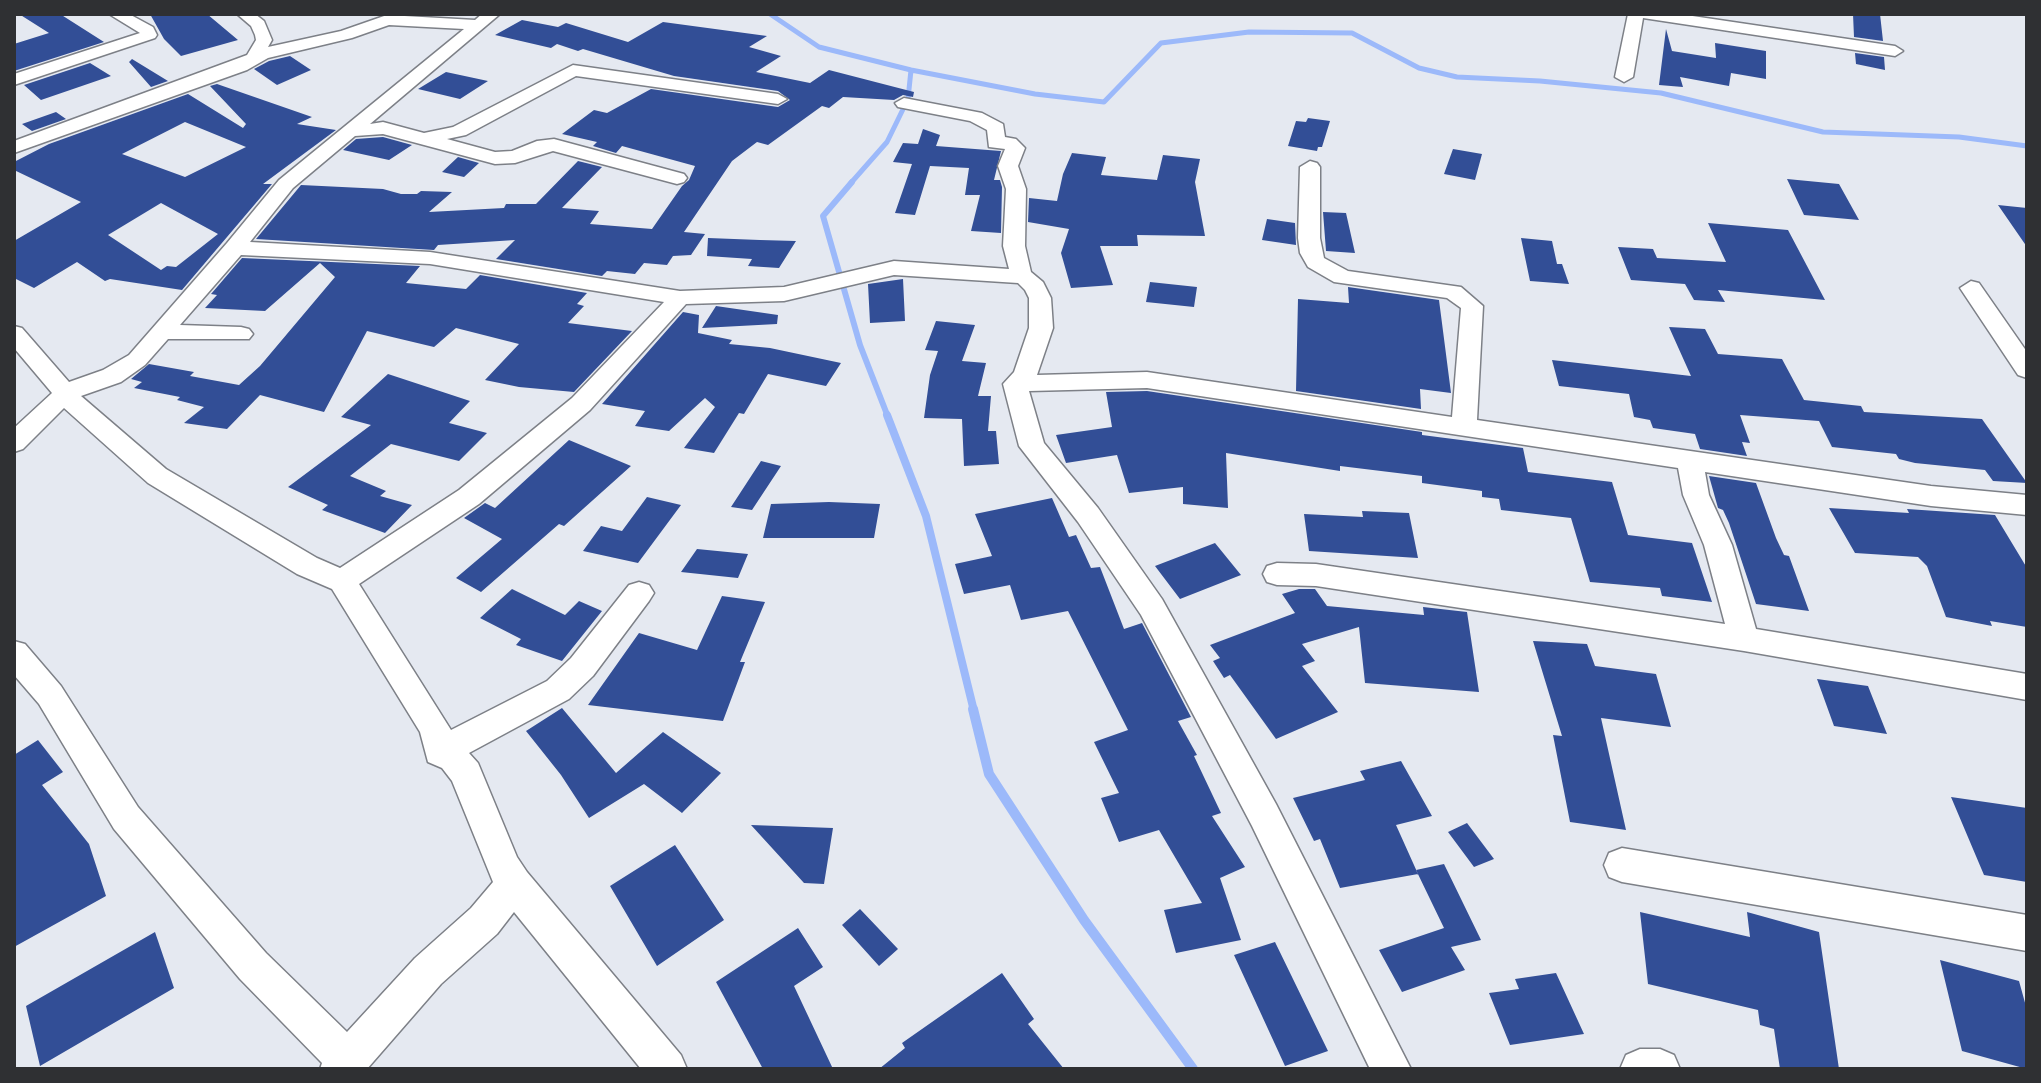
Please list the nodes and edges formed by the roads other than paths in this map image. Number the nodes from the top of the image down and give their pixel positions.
1 (117, 14) edge
2 (245, 14) edge
3 (1636, 14) edge
4 (1647, 14) edge
5 (485, 20) edge
6 (1895, 51) dead end
7 (255, 57) junction
8 (1624, 77) dead end
9 (14, 80) edge
10 (778, 99) dead end
11 (904, 103) dead end
12 (350, 131) junction
13 (424, 139) junction
14 (18, 140) edge
15 (1310, 167) dead end
16 (677, 178) dead end
17 (235, 248) junction
18 (1026, 277) junction
19 (1971, 288) dead end
20 (680, 298) junction
21 (162, 332) junction
22 (241, 334) dead end
23 (16, 337) edge
24 (2027, 370) edge
25 (1015, 384) junction
26 (65, 395) junction
27 (1464, 426) junction
28 (14, 443) edge
29 (1690, 459) junction
30 (2027, 505) edge
31 (1277, 574) dead end
32 (342, 581) junction
33 (639, 593) dead end
34 (1744, 639) junction
35 (14, 653) edge
36 (2027, 687) edge
37 (440, 752) junction
38 (1622, 865) dead end
39 (514, 884) junction
40 (2027, 933) edge
41 (344, 1064) edge
42 (667, 1069) edge
43 (1391, 1069) edge
44 (1640, 1069) edge
45 (1660, 1069) edge

1 - 9 street
2 - 7 street
3 - 8 street
4 - 6 street
5 - 7 street
5 - 12 street
7 - 14 street
10 - 13 street
11 - 18 street
12 - 13 street
12 - 17 street
13 - 16 street
15 - 27 street
17 - 20 street
17 - 21 street
18 - 20 street
18 - 25 street
19 - 24 street
20 - 32 street
21 - 22 street
21 - 26 street
23 - 26 street
25 - 27 street
25 - 43 street
26 - 28 street
26 - 32 street
27 - 29 street
29 - 30 street
29 - 34 street
31 - 34 street
32 - 37 street
33 - 37 street
34 - 36 street
35 - 41 street
37 - 39 street
38 - 40 street
39 - 41 street
39 - 42 street
44 - 45 street

